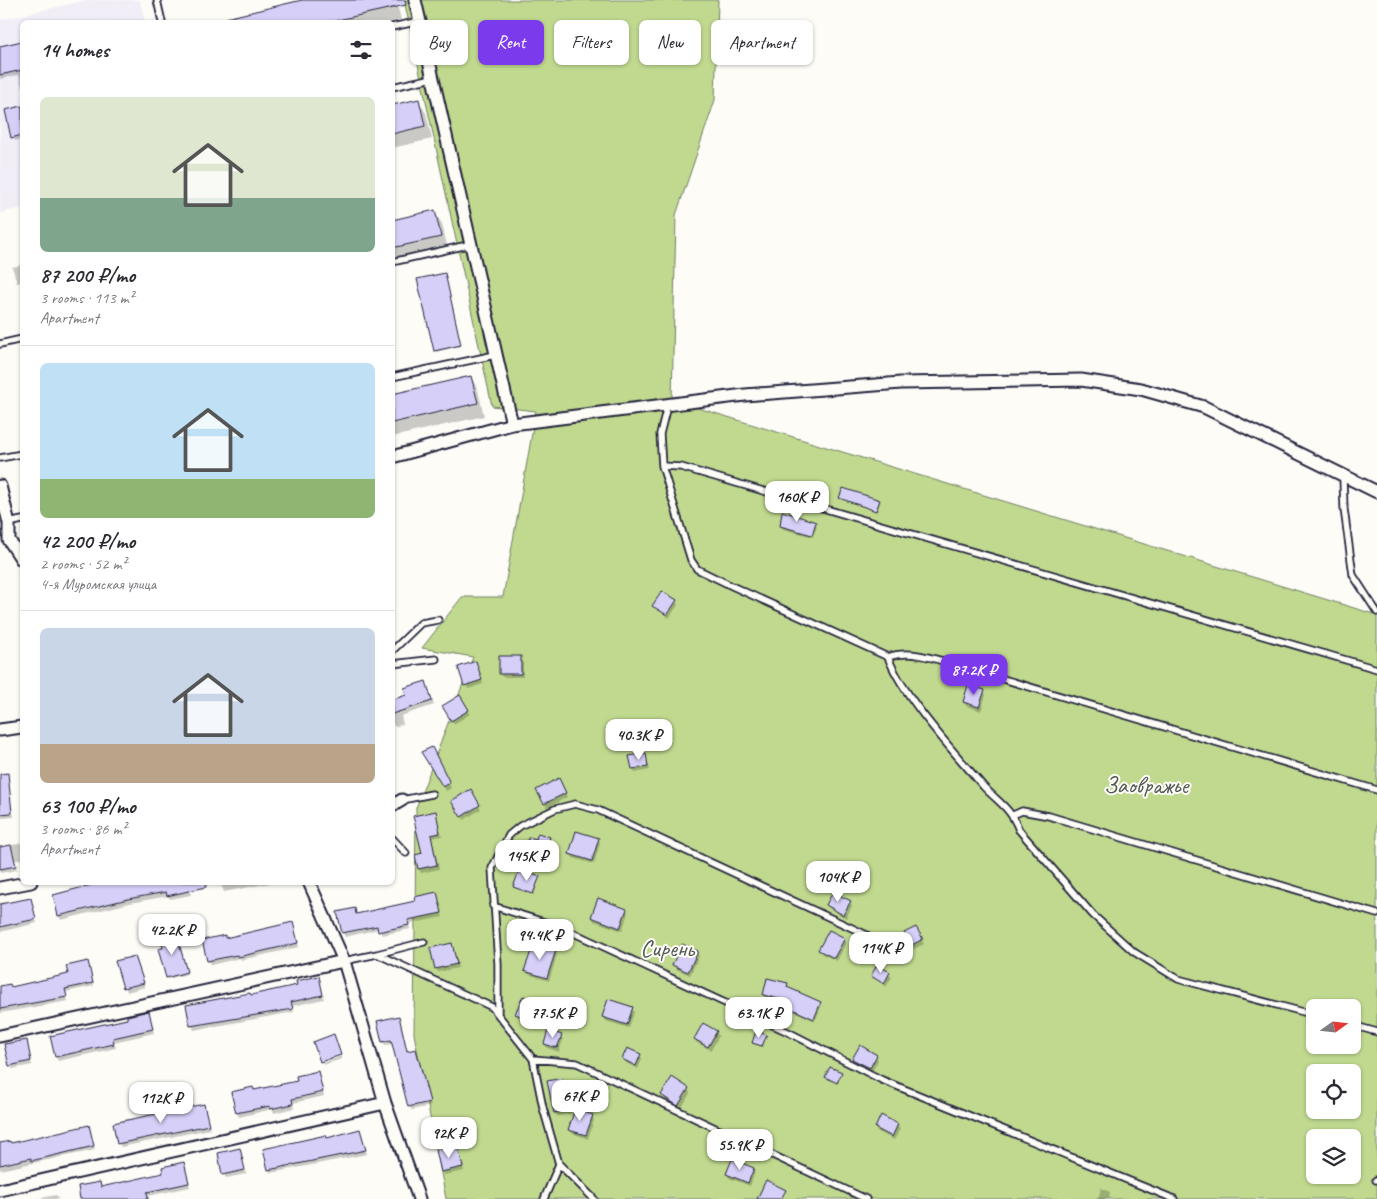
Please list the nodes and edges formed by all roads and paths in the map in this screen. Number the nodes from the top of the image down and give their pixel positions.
1 (157, 0) edge
2 (415, 0) edge
3 (162, 20) edge
4 (420, 20) edge
5 (410, 23) edge
6 (395, 26) edge
7 (430, 65) edge
8 (433, 78) junction
9 (395, 86) edge
10 (472, 244) junction
11 (395, 261) edge
12 (20, 339) edge
13 (0, 344) edge
14 (495, 355) junction
15 (395, 376) edge
16 (667, 406) junction
17 (512, 424) junction
18 (20, 454) edge
19 (395, 456) edge
20 (0, 458) edge
21 (662, 466) junction
22 (1343, 478) junction
23 (0, 486) edge
24 (1377, 492) edge
25 (20, 520) edge
26 (9, 523) junction
27 (5, 539) edge
28 (20, 545) edge
29 (20, 558) edge
30 (1377, 612) edge
31 (438, 620) dead end
32 (395, 648) edge
33 (888, 657) junction
34 (436, 659) dead end
35 (395, 664) edge
36 (1377, 668) edge
37 (20, 727) edge
38 (0, 730) edge
39 (1377, 790) edge
40 (432, 794) dead end
41 (397, 803) edge
42 (1013, 815) junction
43 (395, 841) edge
44 (406, 854) dead end
45 (20, 884) edge
46 (310, 885) edge
47 (0, 888) edge
48 (493, 906) junction
49 (1377, 914) edge
50 (867, 935) dead end
51 (424, 942) dead end
52 (377, 954) junction
53 (344, 961) junction
54 (498, 1013) junction
55 (1306, 1013) edge
56 (1361, 1028) edge
57 (1377, 1032) edge
58 (0, 1036) edge
59 (533, 1059) junction
60 (385, 1103) junction
61 (559, 1164) junction
62 (0, 1190) edge
63 (419, 1199) edge
64 (544, 1199) edge
65 (594, 1199) edge
66 (866, 1199) edge
67 (1174, 1199) edge

1 - 3 lane
2 - 4 street
5 - 6 lane
7 - 8 street
8 - 9 lane
8 - 10 street
10 - 11 lane
10 - 14 street
12 - 13 lane
14 - 15 lane
14 - 17 street
16 - 17 street
16 - 21 lane
16 - 22 street
17 - 19 street
18 - 20 lane
21 - 33 lane
21 - 36 lane
22 - 24 street
22 - 30 lane
23 - 26 street
25 - 26 lane
26 - 27 street
27 - 28 street
27 - 29 street
31 - 32 lane
33 - 39 lane
33 - 42 lane
34 - 35 lane
37 - 38 street
40 - 41 lane
42 - 49 lane
42 - 55 lane
43 - 44 lane
45 - 47 street
46 - 53 street
48 - 50 lane
48 - 54 lane
48 - 67 lane
51 - 52 lane
52 - 53 lane
52 - 54 lane
53 - 58 street
53 - 60 street
54 - 59 lane
56 - 57 lane
59 - 61 lane
59 - 66 lane
60 - 62 street
60 - 63 street
61 - 64 lane
61 - 65 lane

